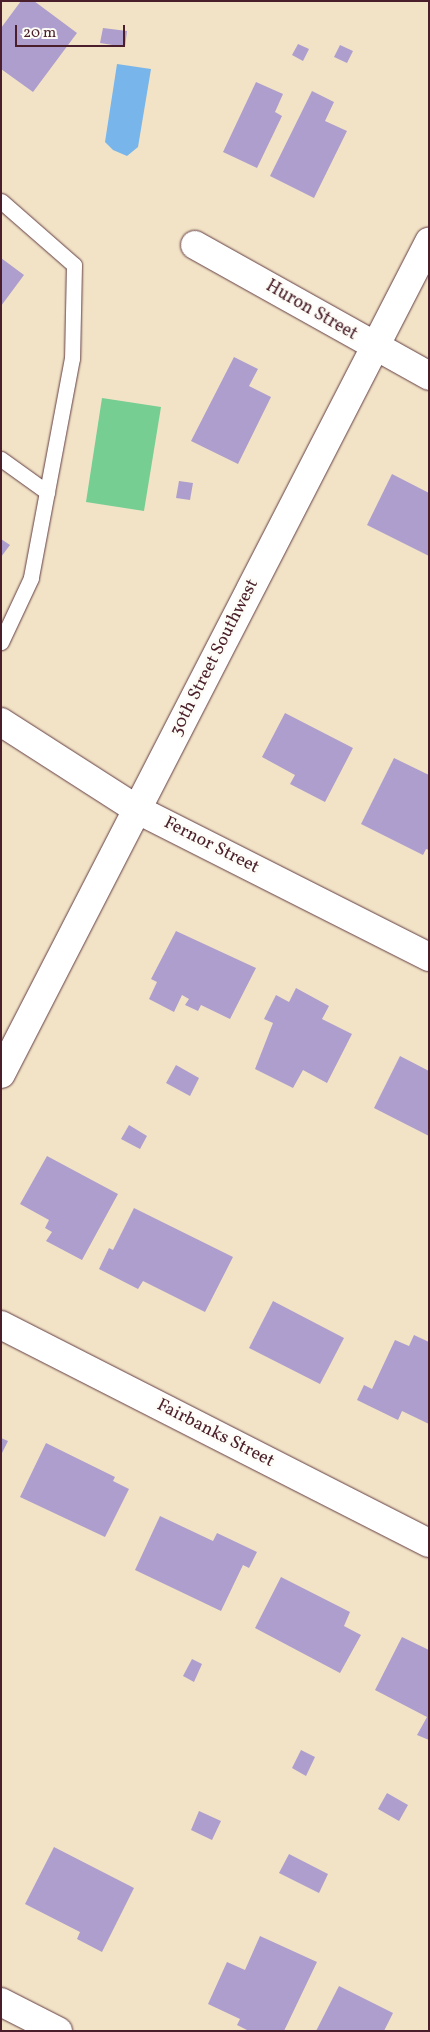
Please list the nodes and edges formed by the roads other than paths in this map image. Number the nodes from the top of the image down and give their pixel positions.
1 (1, 201) edge
2 (429, 242) edge
3 (194, 245) dead end
4 (375, 347) junction
5 (429, 376) edge
6 (1, 459) edge
7 (47, 492) junction
8 (1, 642) edge
9 (1, 722) edge
10 (138, 810) junction
11 (429, 957) edge
12 (1, 1074) edge
13 (1, 1325) edge
14 (429, 1543) edge
15 (1, 2002) edge
16 (58, 2031) edge

1 - 7 lane
2 - 4 street, 30th Street Southwest
3 - 4 street, Huron Street
4 - 5 street, Huron Street
4 - 10 street, 30th Street Southwest
6 - 7 lane
7 - 8 lane
9 - 10 street, Fernor Street
10 - 11 street, Fernor Street
10 - 12 street, 30th Street Southwest
13 - 14 street, Fairbanks Street
15 - 16 street

